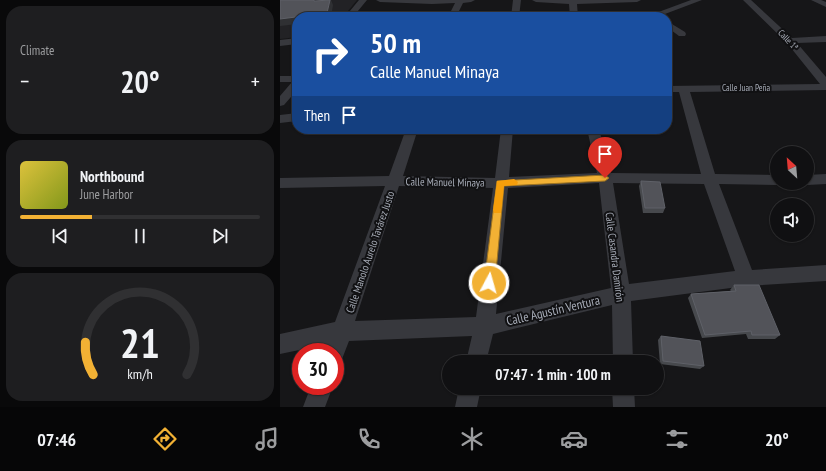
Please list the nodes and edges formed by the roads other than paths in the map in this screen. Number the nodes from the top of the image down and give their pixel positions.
1 (363, 0) edge
2 (380, 0) edge
3 (460, 0) edge
4 (471, 0) edge
5 (517, 0) edge
6 (536, 0) edge
7 (620, 0) edge
8 (637, 0) edge
9 (698, 0) edge
10 (747, 0) edge
11 (815, 0) edge
12 (573, 1) edge
13 (826, 5) edge
14 (353, 12) edge
15 (454, 12) edge
16 (516, 12) edge
17 (574, 12) edge
18 (667, 12) edge
19 (672, 27) edge
20 (682, 34) dead end
21 (826, 39) edge
22 (790, 41) junction
23 (292, 42) edge
24 (280, 43) edge
25 (292, 78) edge
26 (280, 79) edge
27 (826, 84) edge
28 (826, 87) edge
29 (292, 88) edge
30 (683, 88) junction
31 (672, 89) edge
32 (280, 103) edge
33 (292, 118) edge
34 (280, 119) edge
35 (410, 134) edge
36 (506, 134) edge
37 (594, 134) edge
38 (605, 178) junction
39 (826, 179) edge
40 (710, 180) junction
41 (770, 180) edge
42 (814, 180) edge
43 (395, 181) junction
44 (280, 183) edge
45 (500, 183) junction
46 (826, 273) edge
47 (746, 278) junction
48 (621, 294) junction
49 (485, 326) junction
50 (342, 331) junction
51 (338, 343) edge
52 (280, 344) edge
53 (478, 355) edge
54 (623, 355) edge
55 (319, 395) edge
56 (469, 395) edge
57 (623, 395) edge
58 (314, 407) edge
59 (466, 407) edge
60 (624, 407) edge

1 - 14 street
2 - 3 street
3 - 4 street
3 - 15 street
5 - 16 street
6 - 12 street
7 - 8 street
7 - 12 street
9 - 18 street
10 - 22 street, Calle 1ª
11 - 13 street
12 - 17 street
19 - 20 street
21 - 22 street
22 - 27 street, Calle 1ª
23 - 24 street
25 - 26 street
28 - 30 street, Calle Juan Peña
29 - 32 street
30 - 31 street, Calle Juan Peña
30 - 40 street
33 - 34 street
35 - 43 street, Calle Manolo Aurelo Tavárez Justo
36 - 45 street
37 - 38 street, Calle Casandra Damirón
38 - 40 street, Calle Manuel Minaya
38 - 45 street, Calle Manuel Minaya
38 - 48 street, Calle Casandra Damirón
39 - 42 street
40 - 41 street, Calle Manuel Minaya
40 - 47 street
43 - 44 street, Calle Manuel Minaya
43 - 45 street, Calle Manuel Minaya
43 - 50 street, Calle Manolo Aurelo Tavárez Justo
45 - 49 street
46 - 47 street, Calle Agustín Ventura
47 - 48 street, Calle Agustín Ventura
48 - 49 street, Calle Agustín Ventura
48 - 54 street, Calle Casandra Damirón
49 - 50 street, Calle Agustín Ventura
49 - 53 street
50 - 51 street, Calle Manolo Aurelo Tavárez Justo
50 - 52 street, Calle Agustín Ventura
55 - 58 street
56 - 59 street
57 - 60 street

